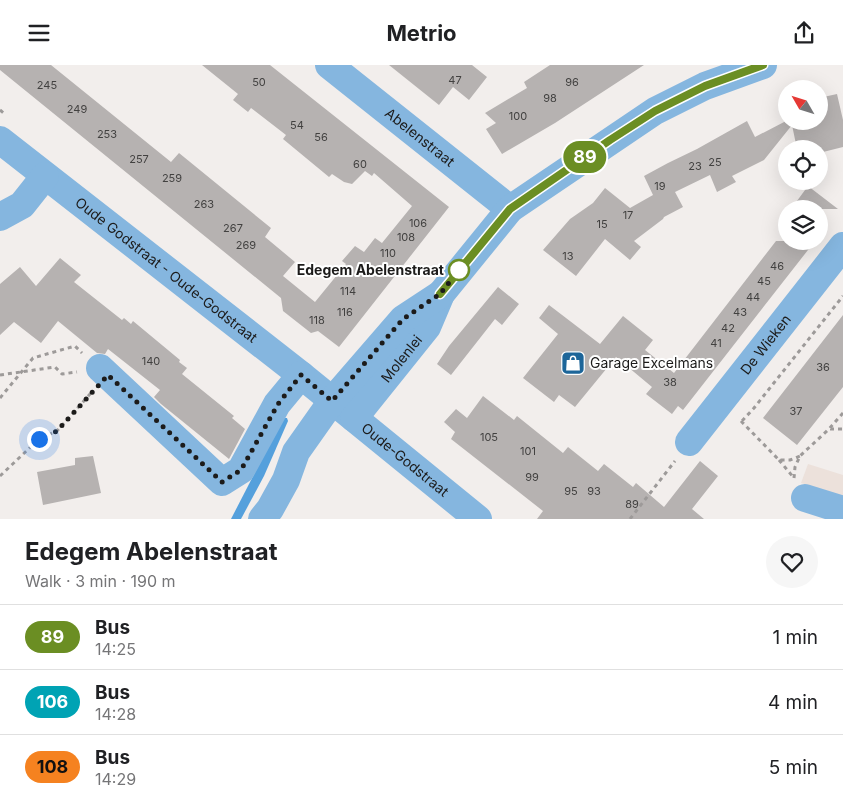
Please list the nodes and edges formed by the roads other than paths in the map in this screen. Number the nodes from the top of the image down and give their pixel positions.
1 (329, 65) edge
2 (760, 65) edge
3 (0, 140) edge
4 (45, 176) junction
5 (510, 209) junction
6 (0, 217) edge
7 (843, 246) edge
8 (440, 294) junction
9 (104, 371) road end
10 (301, 375) junction
11 (332, 401) junction
12 (354, 418) junction
13 (689, 442) road end
14 (800, 488) road end
15 (843, 510) edge
16 (262, 519) edge
17 (478, 519) edge

1 - 5 street, Abelenstraat
2 - 5 street
3 - 4 street, Oude Godstraat - Oude-Godstraat
4 - 6 street
4 - 10 street, Oude Godstraat - Oude-Godstraat
5 - 8 street
7 - 13 street, De Wieken
8 - 11 street
8 - 12 street, Molenlei
9 - 10 street
10 - 11 street, Oude Godstraat - Oude-Godstraat
11 - 12 street, Oude-Godstraat
11 - 16 street
12 - 17 street, Oude-Godstraat
14 - 15 street

